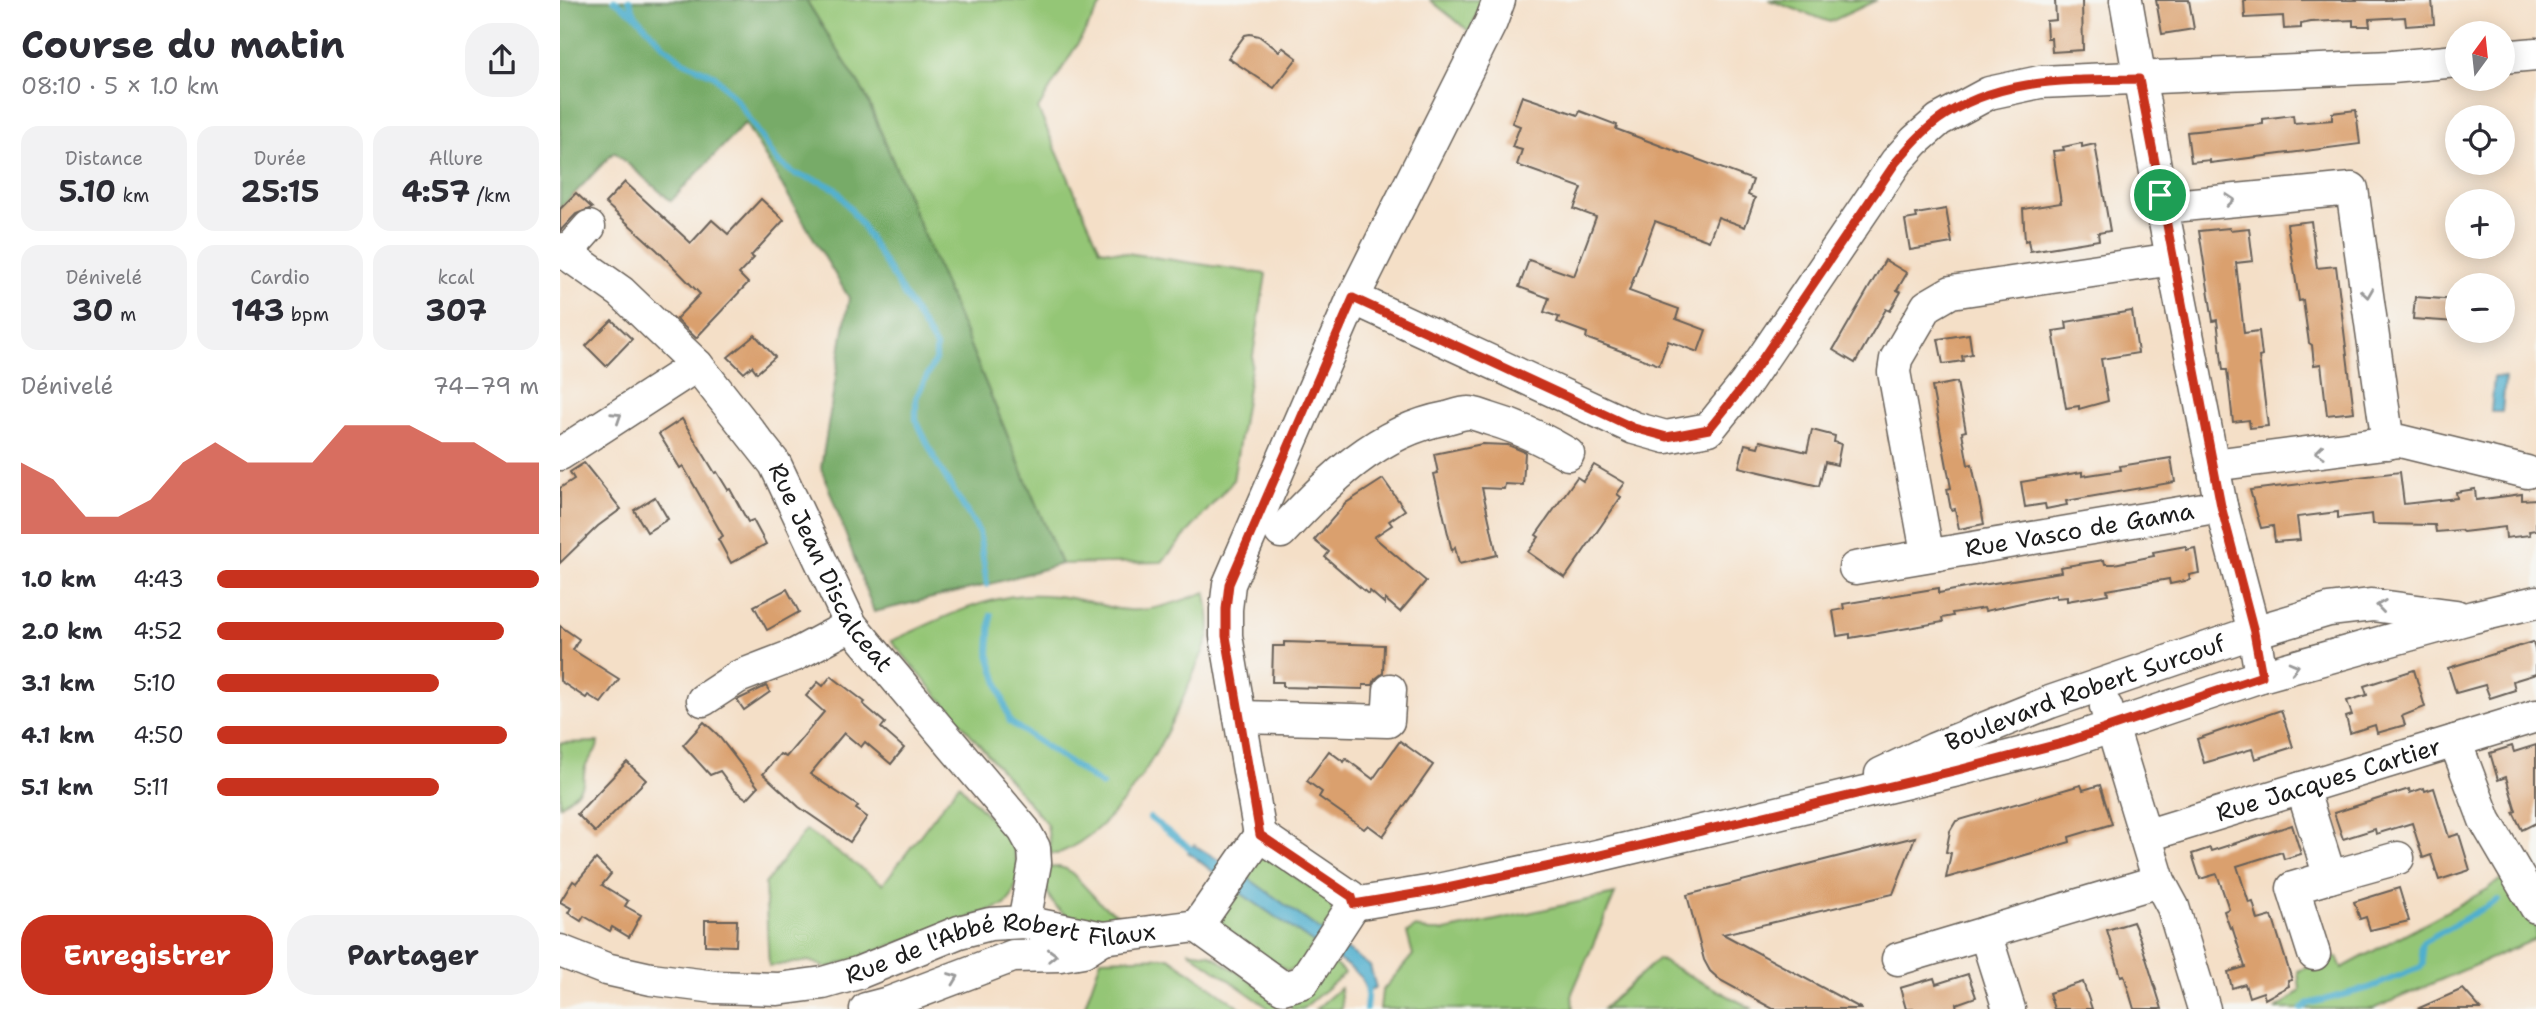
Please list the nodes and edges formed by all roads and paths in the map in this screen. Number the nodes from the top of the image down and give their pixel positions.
1 (1499, 0) edge
2 (2126, 0) edge
3 (2536, 54) edge
4 (2515, 56) edge
5 (2445, 62) edge
6 (2139, 79) junction
7 (2162, 206) junction
8 (589, 227) dead end
9 (563, 251) edge
10 (2173, 259) junction
11 (1353, 298) junction
12 (697, 365) junction
13 (2388, 443) junction
14 (560, 454) edge
15 (1568, 454) dead end
16 (2213, 465) junction
17 (1278, 469) junction
18 (2527, 472) dead end
19 (1318, 492) junction
20 (2221, 506) junction
21 (1281, 532) dead end
22 (1938, 554) junction
23 (1855, 568) dead end
24 (2536, 602) edge
25 (2473, 617) junction
26 (852, 625) junction
27 (2254, 632) junction
28 (2262, 676) junction
29 (2100, 686) junction
30 (1390, 690) dead end
31 (704, 700) dead end
32 (2536, 716) edge
33 (1240, 717) junction
34 (2111, 727) junction
35 (2455, 741) junction
36 (2302, 788) junction
37 (1829, 799) junction
38 (2145, 836) junction
39 (1253, 844) junction
40 (2398, 858) dead end
41 (2330, 877) junction
42 (2159, 881) junction
43 (2536, 907) edge
44 (1348, 913) junction
45 (1205, 915) junction
46 (1024, 922) junction
47 (1985, 933) junction
48 (1103, 939) junction
49 (560, 951) edge
50 (2314, 954) dead end
51 (1898, 959) dead end
52 (789, 999) edge
53 (866, 1009) edge
54 (2009, 1009) edge
55 (2204, 1009) edge

1 - 11 street
2 - 6 street
3 - 4 street
5 - 6 street
6 - 7 street
6 - 11 street
7 - 10 street
7 -> 13 street
8 - 9 street
9 - 12 street, Rue Jean Discalceat
10 - 16 street
10 - 22 street, Rue Vasco de Gama
11 - 17 street
14 -> 12 street
12 - 26 street, Rue Jean Discalceat
13 -> 16 street
13 - 18 street
15 - 19 street
16 - 20 street
17 - 19 street
17 - 33 street
19 - 21 street
20 - 22 street, Rue Vasco de Gama
20 - 27 street
22 - 23 street, Rue Vasco de Gama
24 - 25 street, Boulevard Robert Surcouf
25 -> 27 street, Boulevard Robert Surcouf
28 -> 25 street, Boulevard Robert Surcouf
26 - 31 street
26 - 46 street, Rue Jean Discalceat
27 - 28 street
27 - 29 street, Boulevard Robert Surcouf
28 - 34 street, Boulevard Robert Surcouf
29 - 34 street
29 - 37 street, Boulevard Robert Surcouf
30 - 33 street
32 - 35 street
33 - 39 street
34 - 37 street, Boulevard Robert Surcouf
34 - 38 street
35 - 36 street, Rue Jacques Cartier
35 - 43 street, Rue Jacques Cartier
36 - 38 street, Rue Jacques Cartier
36 - 41 street
37 - 44 street, Boulevard Robert Surcouf
38 - 42 street
39 - 44 street
39 - 45 street
40 - 41 street
41 - 50 street
42 - 47 street
42 - 55 street
44 - 45 street
45 - 48 street, Rue de l'Abbé Robert Filaux
46 - 48 street, Rue de l'Abbé Robert Filaux
46 - 52 street, Rue de l'Abbé Robert Filaux
47 - 51 street
47 - 54 street
53 -> 48 street
49 - 52 street, Rue de l'Abbé Robert Filaux

